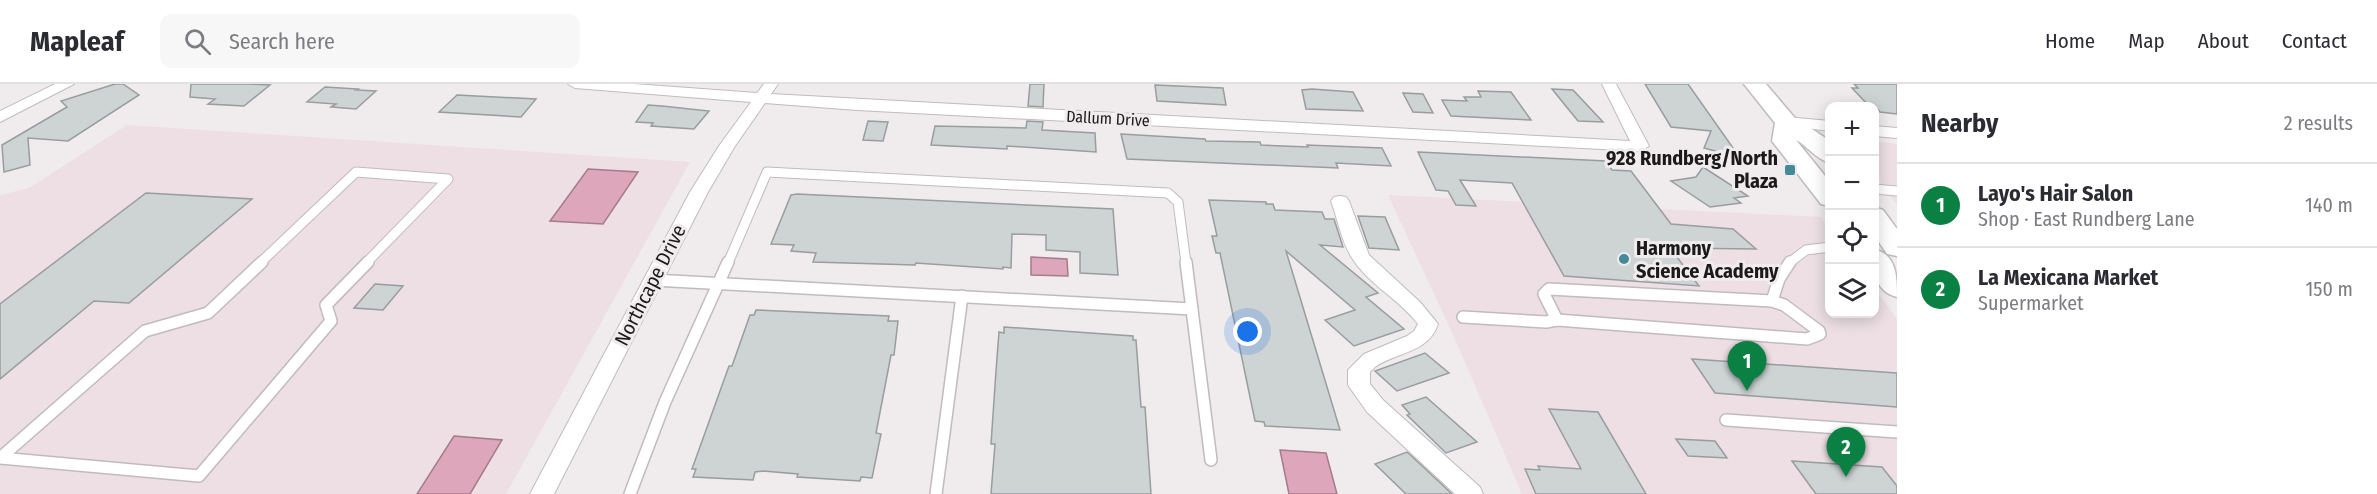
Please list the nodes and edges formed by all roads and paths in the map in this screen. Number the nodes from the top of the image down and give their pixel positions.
1 (67, 84) edge
2 (575, 84) edge
3 (1609, 84) edge
4 (1755, 84) edge
5 (766, 91) edge
6 (0, 117) edge
7 (1786, 122) junction
8 (1825, 126) edge
9 (1879, 131) edge
10 (1897, 133) edge
11 (1825, 150) edge
12 (1879, 189) edge
13 (1897, 191) edge
14 (1825, 193) edge
15 (1340, 201) dead end
16 (1879, 221) edge
17 (1825, 247) edge
18 (1897, 248) edge
19 (1879, 263) edge
20 (653, 280) junction
21 (719, 284) junction
22 (1897, 288) edge
23 (962, 296) junction
24 (1772, 301) junction
25 (1192, 309) junction
26 (1463, 317) dead end
27 (1557, 320) junction
28 (1726, 420) dead end
29 (1897, 432) edge
30 (0, 458) edge
31 (1211, 460) dead end
32 (542, 494) edge
33 (630, 494) edge
34 (936, 494) edge
35 (1471, 494) edge

1 - 6 street
2 - 5 street, Dallum Drive
3 - 5 street, Dallum Drive
4 - 7 main road
5 - 20 street, Northcape Drive
7 - 8 street
7 - 11 main road
7 - 14 main road
9 - 10 street
12 - 13 lane
15 - 35 street
16 - 18 main road
17 - 24 lane
19 - 22 main road
20 - 21 lane
20 - 32 street, Northcape Drive
21 - 23 lane
21 - 25 lane
21 - 33 lane
23 - 25 lane
23 - 34 lane
24 - 27 lane
24 - 27 lane
25 - 31 lane
26 - 27 lane
28 - 29 lane
30 - 30 lane

